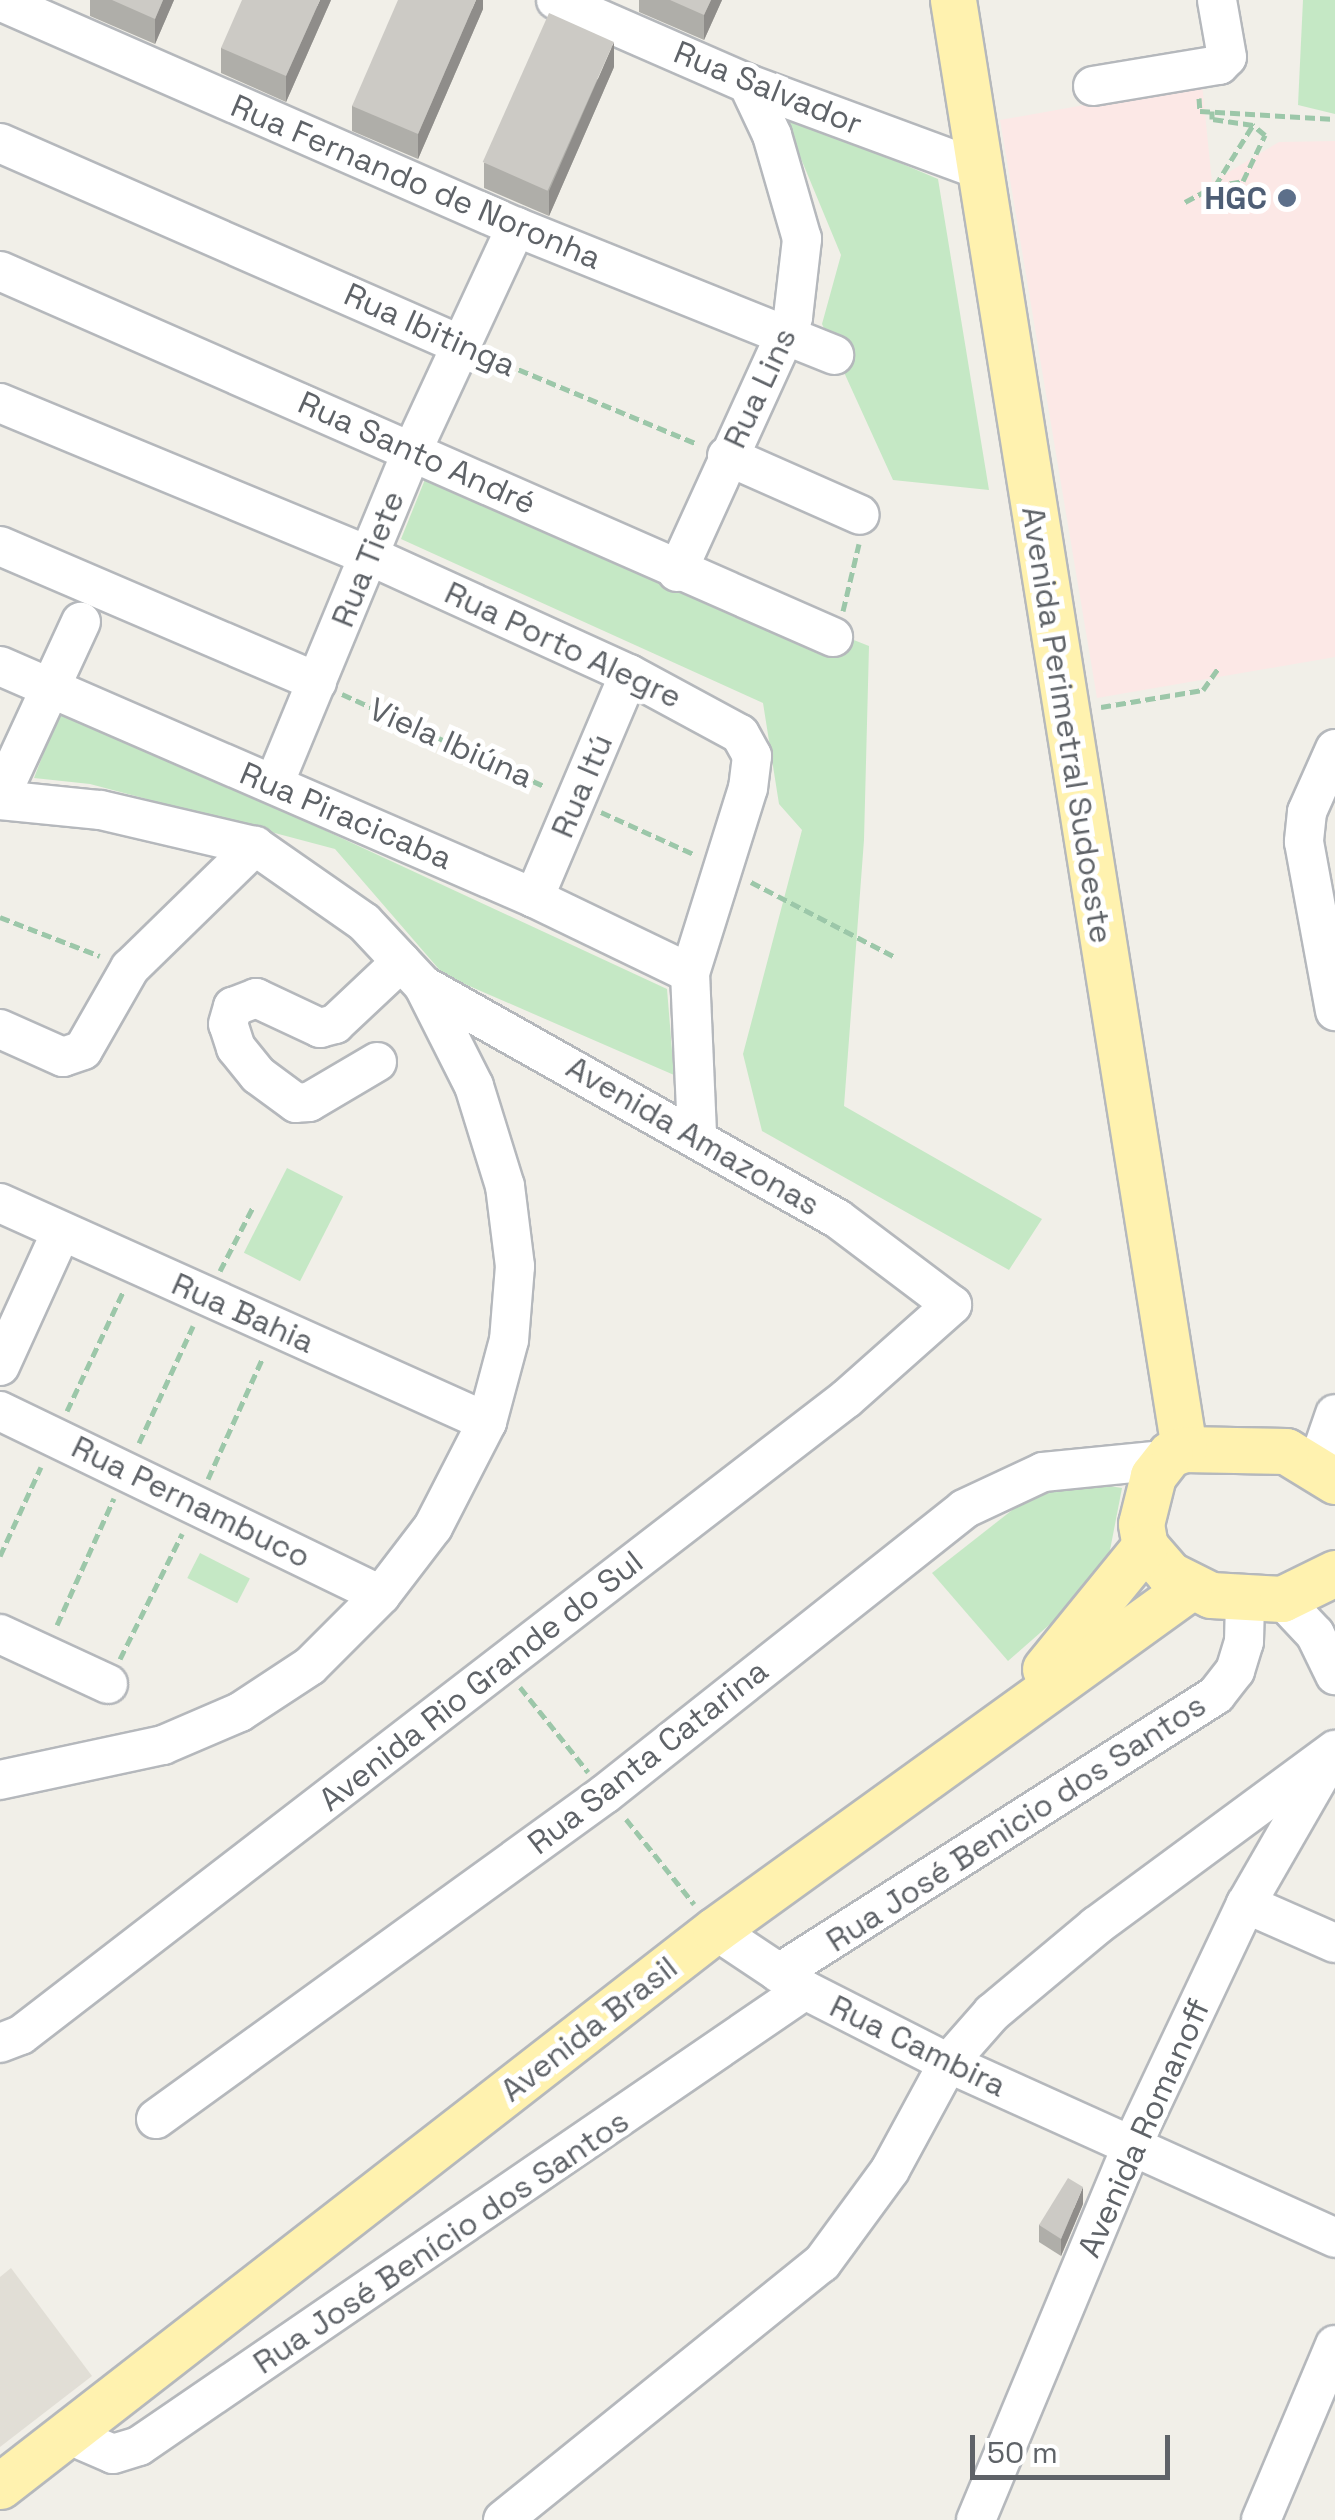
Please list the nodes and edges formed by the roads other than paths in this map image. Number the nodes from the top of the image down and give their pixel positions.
1 (556, 0) edge
2 (953, 0) edge
3 (1217, 0) edge
4 (15, 4) edge
5 (748, 84) junction
6 (1093, 86) dead end
7 (0, 143) edge
8 (982, 170) junction
9 (516, 227) junction
10 (0, 271) edge
11 (786, 338) junction
12 (461, 345) junction
13 (834, 355) dead end
14 (0, 403) edge
15 (413, 448) junction
16 (727, 456) junction
17 (860, 514) road end
18 (0, 546) edge
19 (370, 556) junction
20 (677, 572) junction
21 (81, 622) dead end
22 (833, 637) road end
23 (0, 666) edge
24 (629, 674) junction
25 (317, 682) junction
26 (50, 689) junction
27 (1335, 749) edge
28 (274, 784) junction
29 (0, 798) edge
30 (255, 846) junction
31 (534, 898) junction
32 (412, 973) junction
33 (690, 973) junction
34 (1335, 1011) edge
35 (0, 1029) edge
36 (376, 1062) dead end
37 (697, 1136) junction
38 (0, 1204) edge
39 (60, 1232) junction
40 (952, 1304) joint
41 (0, 1366) edge
42 (0, 1411) edge
43 (1335, 1414) edge
44 (487, 1422) junction
45 (1174, 1454) junction
46 (1325, 1475) edge
47 (1146, 1546) junction
48 (1335, 1574) edge
49 (1189, 1588) junction
50 (382, 1595) junction
51 (1264, 1600) junction
52 (0, 1634) edge
53 (1335, 1675) edge
54 (108, 1684) dead end
55 (1004, 1715) junction
56 (1335, 1749) edge
57 (0, 1780) edge
58 (1246, 1904) junction
59 (715, 1930) junction
60 (1335, 1943) edge
61 (792, 1982) junction
62 (0, 2043) edge
63 (948, 2063) junction
64 (156, 2119) dead end
65 (1130, 2147) junction
66 (1335, 2238) edge
67 (1335, 2345) edge
68 (67, 2434) junction
69 (0, 2486) edge
70 (503, 2520) edge
71 (976, 2520) edge
72 (1261, 2520) edge

1 - 5 street, Rua Salvador
2 - 8 main road, Avenida Perimetral Sudoeste
3 - 6 street
4 - 9 street, Rua Fernando de Noronha
5 - 8 street, Rua Salvador
5 - 11 street, Rua Lins
7 - 12 street, Rua Ibitinga
8 - 45 main road, Avenida Perimetral Sudoeste
9 - 11 street, Rua Fernando de Noronha
9 - 12 street, Rua Tiete
10 - 15 street, Rua Santo André
11 - 13 street, Rua Fernando de Noronha
11 - 16 street, Rua Lins
12 - 15 street, Rua Tiete
14 - 19 street, Rua Porto Alegre
15 - 19 street, Rua Tiete
15 - 20 street, Rua Santo André
16 - 17 street
16 - 20 street, Rua Lins
18 - 25 street
19 - 24 street, Rua Porto Alegre
19 - 25 street, Rua Tiete
20 - 22 street, Rua Santo André
21 - 26 street
23 - 26 street, Rua Piracicaba
24 - 31 street, Rua Itú
24 - 33 street, Rua Porto Alegre
25 - 28 street, Rua Tiete
26 - 28 street, Rua Piracicaba
26 - 29 street
27 - 34 street
28 - 31 street, Rua Piracicaba
29 - 30 street, Avenida Amazonas
30 - 32 street, Avenida Amazonas
30 - 35 street
31 - 33 street, Rua Piracicaba
32 - 36 street
32 - 37 street, Avenida Amazonas
32 - 44 street, Avenida Amazonas
33 - 37 street, Rua Porto Alegre
37 - 40 street, Avenida Amazonas
38 - 39 street, Rua Bahia
39 - 41 street
39 - 44 street, Rua Bahia
40 - 62 street, Avenida Rio Grande do Sul
42 - 50 street, Rua Pernambuco
43 - 46 street
44 - 50 street, Avenida Amazonas
45 - 46 main road
45 - 47 main road
45 - 64 street, Rua Santa Catarina
47 - 49 main road
47 - 55 main road
48 - 51 main road
49 - 51 main road
49 - 55 main road, Avenida Brasil
50 - 57 street, Avenida Amazonas
51 - 53 street
51 - 61 street, Rua José Benicio dos Santos
52 - 54 street
55 - 59 main road, Avenida Brasil
56 - 58 street, Avenida Romanoff
56 - 63 street
58 - 60 street
58 - 65 street, Avenida Romanoff
59 - 61 street, Rua Cambira
59 - 68 main road, Avenida Brasil
61 - 63 street, Rua Cambira
61 - 68 street, Rua José Benício dos Santos
63 - 65 street, Rua Cambira
63 - 70 street
65 - 66 street, Rua Cambira
65 - 71 street, Avenida Romanoff
67 - 72 street
68 - 69 main road, Avenida Brasil

